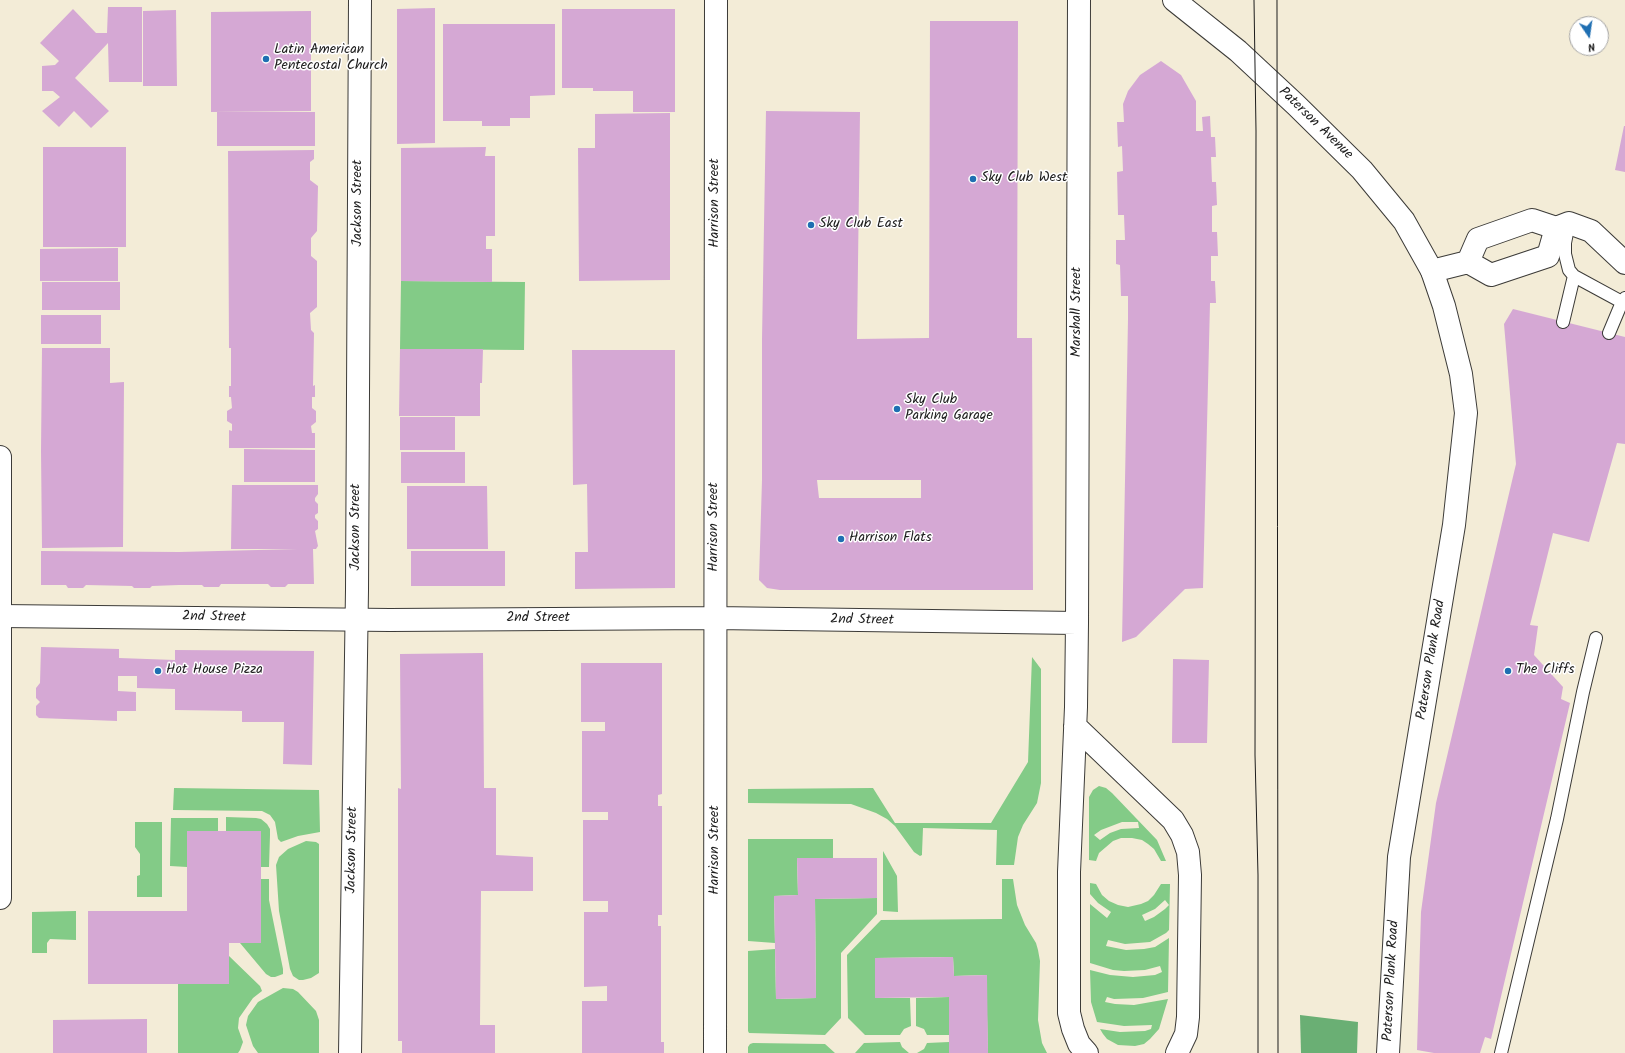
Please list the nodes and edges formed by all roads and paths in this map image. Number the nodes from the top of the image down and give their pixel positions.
1 (360, 0) edge
2 (716, 0) edge
3 (1079, 0) edge
4 (1174, 0) edge
5 (1563, 225) junction
6 (1468, 262) junction
7 (1625, 263) edge
8 (1432, 270) junction
9 (1574, 276) junction
10 (1624, 300) edge
11 (1564, 322) dead end
12 (1610, 333) dead end
13 (0, 457) edge
14 (0, 616) edge
15 (715, 618) junction
16 (356, 619) junction
17 (1077, 624) junction
18 (1596, 638) dead end
19 (1075, 726) junction
20 (0, 898) edge
21 (350, 1053) edge
22 (715, 1053) edge
23 (1087, 1053) edge
24 (1177, 1053) edge
25 (1388, 1053) edge
26 (1501, 1053) edge

1 - 16 street, Jackson Street
2 - 15 street, Harrison Street
3 - 17 street, Marshall Street
4 - 8 street, Paterson Avenue
5 - 6 street
5 - 6 street
5 - 7 street
5 - 9 lane
6 - 8 street
8 - 25 street, Paterson Plank Road
9 - 10 lane
9 - 11 lane
10 - 12 lane
13 - 14 street
14 - 16 street, 2nd Street
14 - 20 street
15 - 16 street, 2nd Street
15 - 17 street, 2nd Street
15 - 22 street, Harrison Street
16 - 21 street, Jackson Street
17 - 19 street, Marshall Street
18 - 26 lane
19 - 23 street, Marshall Street
19 - 24 street

